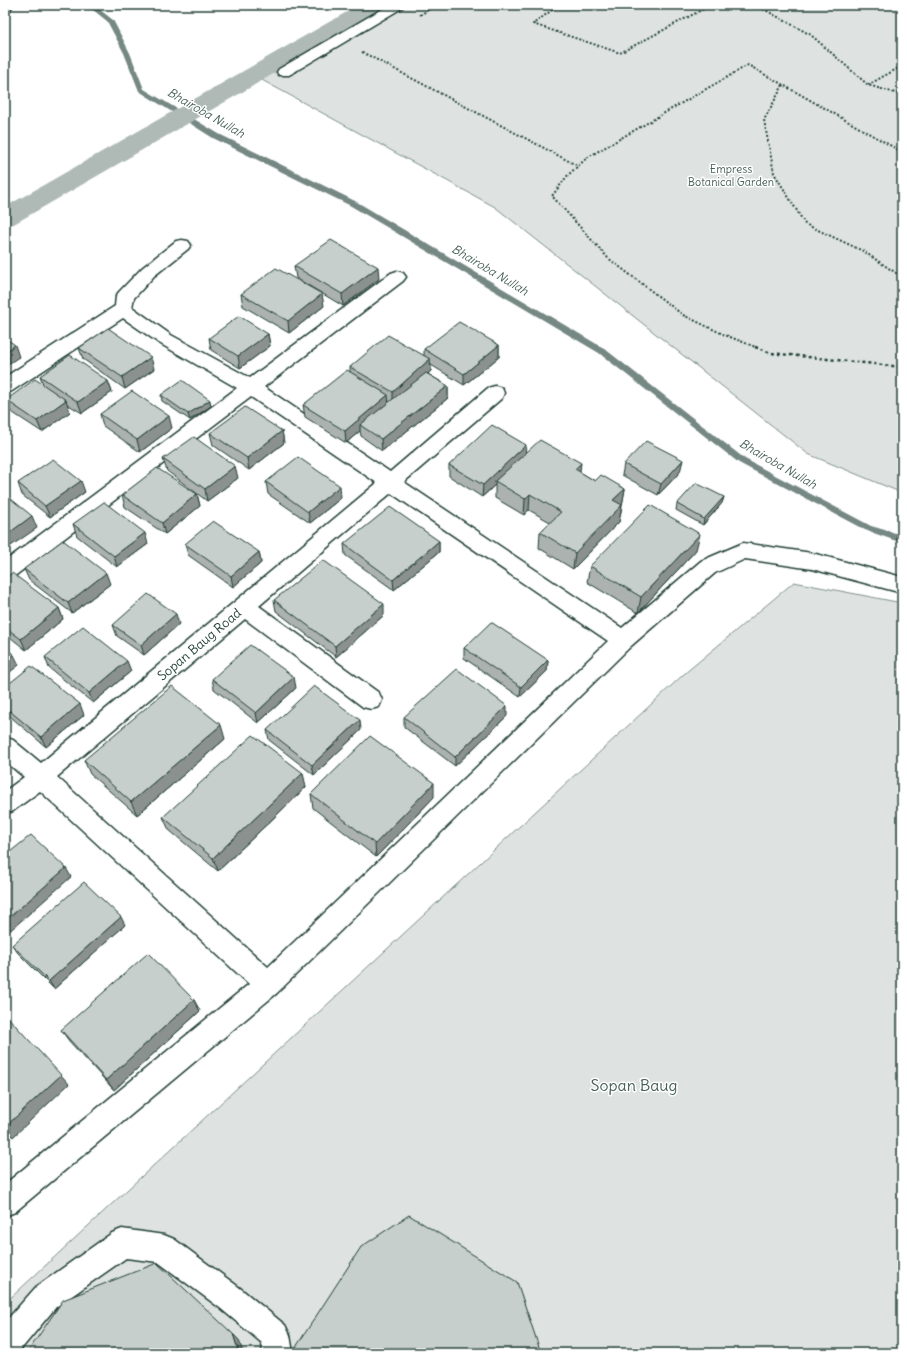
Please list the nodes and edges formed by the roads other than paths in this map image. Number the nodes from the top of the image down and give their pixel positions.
1 (398, 5) edge
2 (284, 72) dead end
3 (182, 244) dead end
4 (397, 277) dead end
5 (123, 309) junction
6 (5, 386) edge
7 (250, 387) junction
8 (495, 394) dead end
9 (391, 483) junction
10 (5, 572) edge
11 (902, 585) edge
12 (244, 607) junction
13 (623, 640) junction
14 (371, 700) dead end
15 (5, 747) edge
16 (41, 777) junction
17 (5, 804) edge
18 (268, 984) junction
19 (5, 1202) edge
20 (5, 1345) edge
21 (278, 1353) edge

1 - 2 lane
3 - 5 street
4 - 7 street
5 - 6 street
5 - 7 street
7 - 9 street
7 - 10 street
8 - 9 street, Sopan Baug Road
9 - 12 street, Sopan Baug Road
9 - 13 street
11 - 13 street
12 - 14 street
12 - 16 street, Sopan Baug Road
13 - 18 street
15 - 16 street
16 - 17 street, Sopan Baug Road
16 - 18 street
18 - 19 street
20 - 21 street

